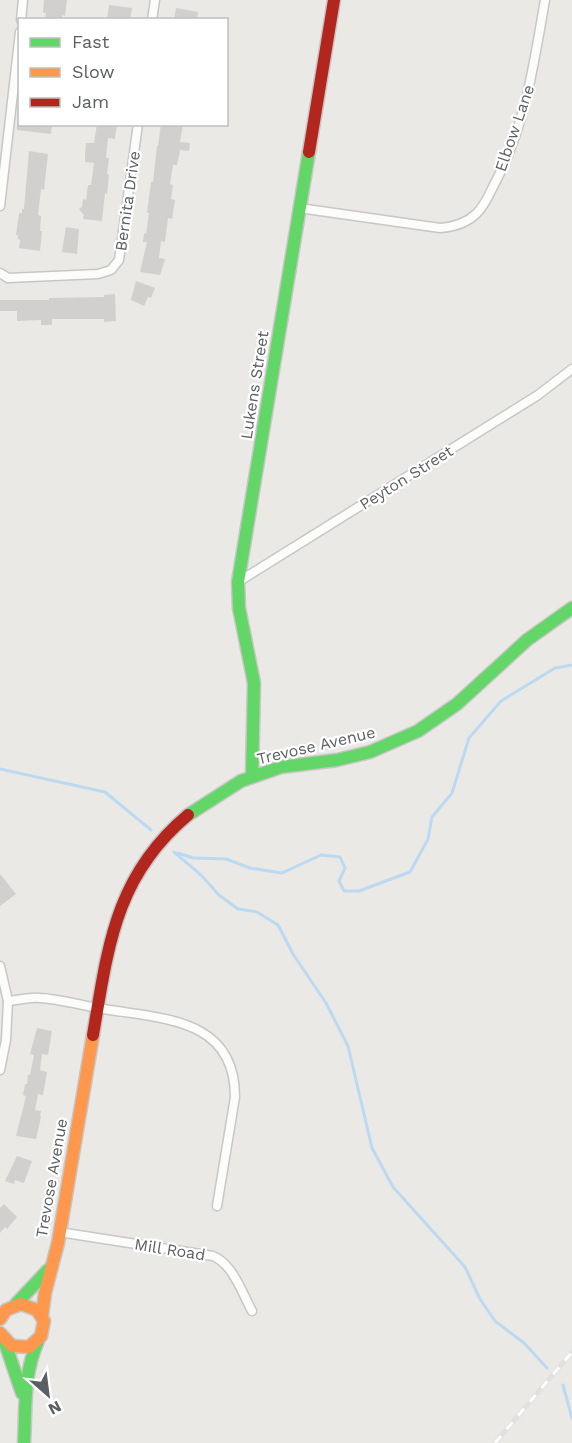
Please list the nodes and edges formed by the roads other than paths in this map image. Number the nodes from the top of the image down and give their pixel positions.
1 (23, 0) edge
2 (155, 0) edge
3 (334, 0) edge
4 (545, 0) edge
5 (21, 18) edge
6 (152, 18) edge
7 (18, 49) edge
8 (138, 126) edge
9 (0, 206) edge
10 (299, 208) junction
11 (0, 273) edge
12 (572, 369) edge
13 (238, 582) junction
14 (572, 608) edge
15 (252, 776) junction
16 (0, 966) edge
17 (8, 1001) junction
18 (97, 1008) junction
19 (0, 1070) edge
20 (217, 1206) dead end
21 (59, 1232) junction
22 (52, 1264) junction
23 (9, 1306) edge
24 (252, 1311) dead end
25 (42, 1316) junction
26 (0, 1319) edge
27 (1, 1336) edge
28 (38, 1340) junction
29 (24, 1400) junction
30 (24, 1443) edge

1 - 5 street
2 - 6 street
3 - 10 street, Lukens Street
4 - 10 street, Elbow Lane
7 - 9 street
8 - 11 street, Bernita Drive
10 - 13 street, Lukens Street
12 - 13 street, Peyton Street
13 - 15 street, Lukens Street
14 - 15 street, Trevose Avenue
15 - 18 street, Trevose Avenue
16 - 17 street
17 - 18 street
17 - 19 street
18 - 20 street
18 - 21 street, Trevose Avenue
21 - 22 street, Trevose Avenue
21 - 24 street, Mill Road
22 - 23 street, Trevose Avenue
22 - 25 street, Trevose Avenue
23 - 25 street
23 - 26 street, Trevose Avenue
25 - 28 street, Trevose Avenue
27 - 28 street
27 - 29 street
28 - 29 street
29 - 30 street

